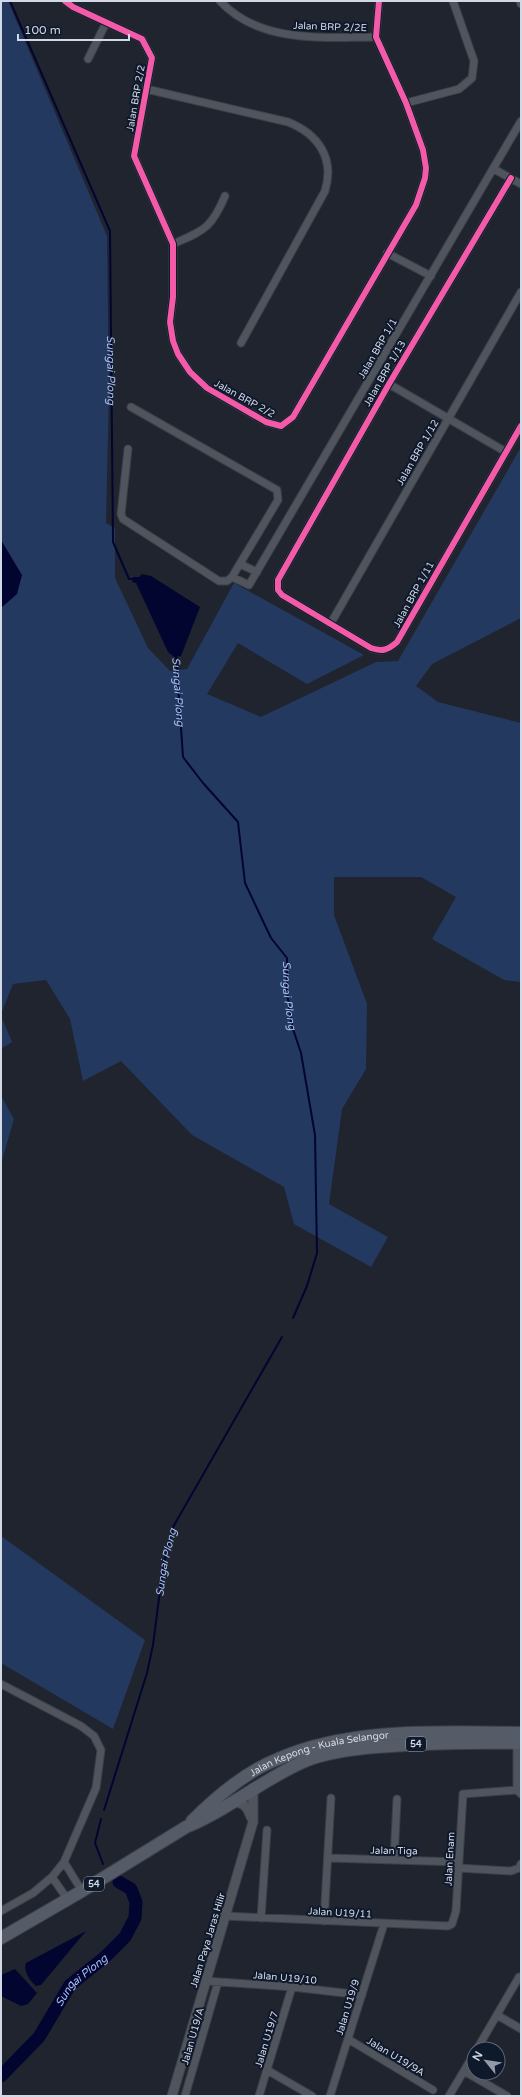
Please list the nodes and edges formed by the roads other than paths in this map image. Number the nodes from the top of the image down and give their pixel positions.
1 (65, 1) edge
2 (220, 1) edge
3 (380, 1) edge
4 (453, 1) edge
5 (520, 1) edge
6 (521, 4) edge
7 (106, 23) junction
8 (376, 37) junction
9 (88, 59) dead end
10 (146, 89) junction
11 (406, 103) junction
12 (521, 122) edge
13 (494, 169) junction
14 (511, 178) junction
15 (521, 184) edge
16 (225, 196) dead end
17 (173, 244) junction
18 (388, 253) junction
19 (431, 276) junction
20 (521, 292) edge
21 (241, 343) dead end
22 (389, 384) junction
23 (131, 407) dead end
24 (448, 418) junction
25 (521, 426) edge
26 (128, 449) dead end
27 (506, 452) junction
28 (240, 564) junction
29 (257, 572) junction
30 (232, 577) junction
31 (278, 580) joint
32 (331, 623) junction
33 (1, 1684) edge
34 (520, 1740) edge
35 (321, 1744) junction
36 (519, 1761) edge
37 (253, 1788) junction
38 (519, 1792) edge
39 (331, 1798) dead end
40 (397, 1799) dead end
41 (210, 1804) junction
42 (228, 1804) junction
43 (253, 1822) junction
44 (186, 1827) junction
45 (267, 1830) dead end
46 (328, 1858) junction
47 (394, 1860) junction
48 (64, 1862) junction
49 (521, 1864) edge
50 (459, 1865) junction
51 (52, 1877) junction
52 (82, 1891) junction
53 (68, 1900) junction
54 (1, 1911) edge
55 (225, 1916) junction
56 (261, 1918) junction
57 (324, 1921) junction
58 (384, 1924) junction
59 (452, 1924) joint
60 (1, 1938) edge
61 (519, 1977) dead end
62 (206, 1981) junction
63 (218, 1982) junction
64 (292, 1987) junction
65 (362, 1995) junction
66 (497, 2015) junction
67 (521, 2029) edge
68 (348, 2039) junction
69 (482, 2041) edge
70 (466, 2068) edge
71 (267, 2070) junction
72 (464, 2071) junction
73 (433, 2090) dead end
74 (172, 2096) edge
75 (185, 2096) edge
76 (259, 2096) edge
77 (312, 2096) edge
78 (330, 2096) edge
79 (449, 2096) edge
80 (507, 2096) edge

1 - 7 street, Jalan BRP 2/2
2 - 8 street, Jalan BRP 2/2E
3 - 8 street
4 - 11 street
5 - 6 street
7 - 9 street
7 - 10 street, Jalan BRP 2/2
8 - 11 street, Jalan BRP 2/2
10 - 17 street, Jalan BRP 2/2
10 - 21 street
11 - 18 street, Jalan BRP 2/2
12 - 13 street, Jalan BRP 1/1
13 - 14 street
13 - 19 street, Jalan BRP 1/1
14 - 15 street
14 - 22 street, Jalan BRP 1/13
16 - 17 street
17 - 18 street, Jalan BRP 2/2
18 - 19 street
19 - 29 street, Jalan BRP 1/1
20 - 24 street, Jalan BRP 1/12
22 - 24 street
22 - 31 street, Jalan BRP 1/13
23 - 28 street
24 - 27 street
24 - 32 street, Jalan BRP 1/12
25 - 27 street, Jalan BRP 1/11
26 - 30 street
27 - 32 street, Jalan BRP 1/11
28 - 29 street
28 - 30 street
29 - 30 street, Jalan BRP 1/1
31 - 32 street, Jalan BRP 1/11
33 - 48 street
34 - 35 highway, Jalan Kepong - Kuala Selangor / 54
34 - 36 street
34 - 37 highway, Jalan Kepong - Kuala Selangor / 54
35 - 37 highway
35 - 41 highway, Jalan Kepong - Kuala Selangor / 54
36 - 38 street
37 - 41 highway
37 - 42 highway, Jalan Kepong - Kuala Selangor / 54
37 - 43 street, Jalan Paya Jaras Hilir
38 - 50 street, Jalan Enam
39 - 46 street
40 - 47 street
41 - 44 highway, Jalan Kepong - Kuala Selangor / 54
42 - 43 street
42 - 44 highway, Jalan Kepong - Kuala Selangor / 54
43 - 55 street, Jalan Paya Jaras Hilir
44 - 52 highway, Jalan Kepong - Kuala Selangor / 54
45 - 56 street
46 - 47 street, Jalan Tiga
46 - 57 street
47 - 50 street, Jalan Tiga
48 - 51 street
48 - 52 street
49 - 50 street, Jalan Tiga
50 - 59 street, Jalan Enam
51 - 53 street
51 - 54 street
52 - 53 highway, Jalan Kepong - Kuala Selangor / 54
53 - 60 highway, Jalan Kepong - Kuala Selangor / 54
55 - 56 street, Jalan U19/11
55 - 62 street, Jalan Paya Jaras Hilir
56 - 57 street, Jalan U19/11
57 - 58 street, Jalan U19/11
58 - 59 street, Jalan U19/11
58 - 65 street, Jalan U19/9
61 - 66 street
62 - 63 street, Jalan U19/10
62 - 74 street, Jalan Paya Jaras Hilir
63 - 64 street, Jalan U19/10
63 - 75 street, Jalan U19/A
64 - 65 street, Jalan U19/10
64 - 71 street, Jalan U19/7
65 - 68 street, Jalan U19/9
66 - 67 street
66 - 69 street
68 - 73 street, Jalan U19/9A
68 - 78 street, Jalan U19/9
70 - 72 street
71 - 76 street, Jalan U19/7
71 - 77 street
72 - 79 street
72 - 80 street

